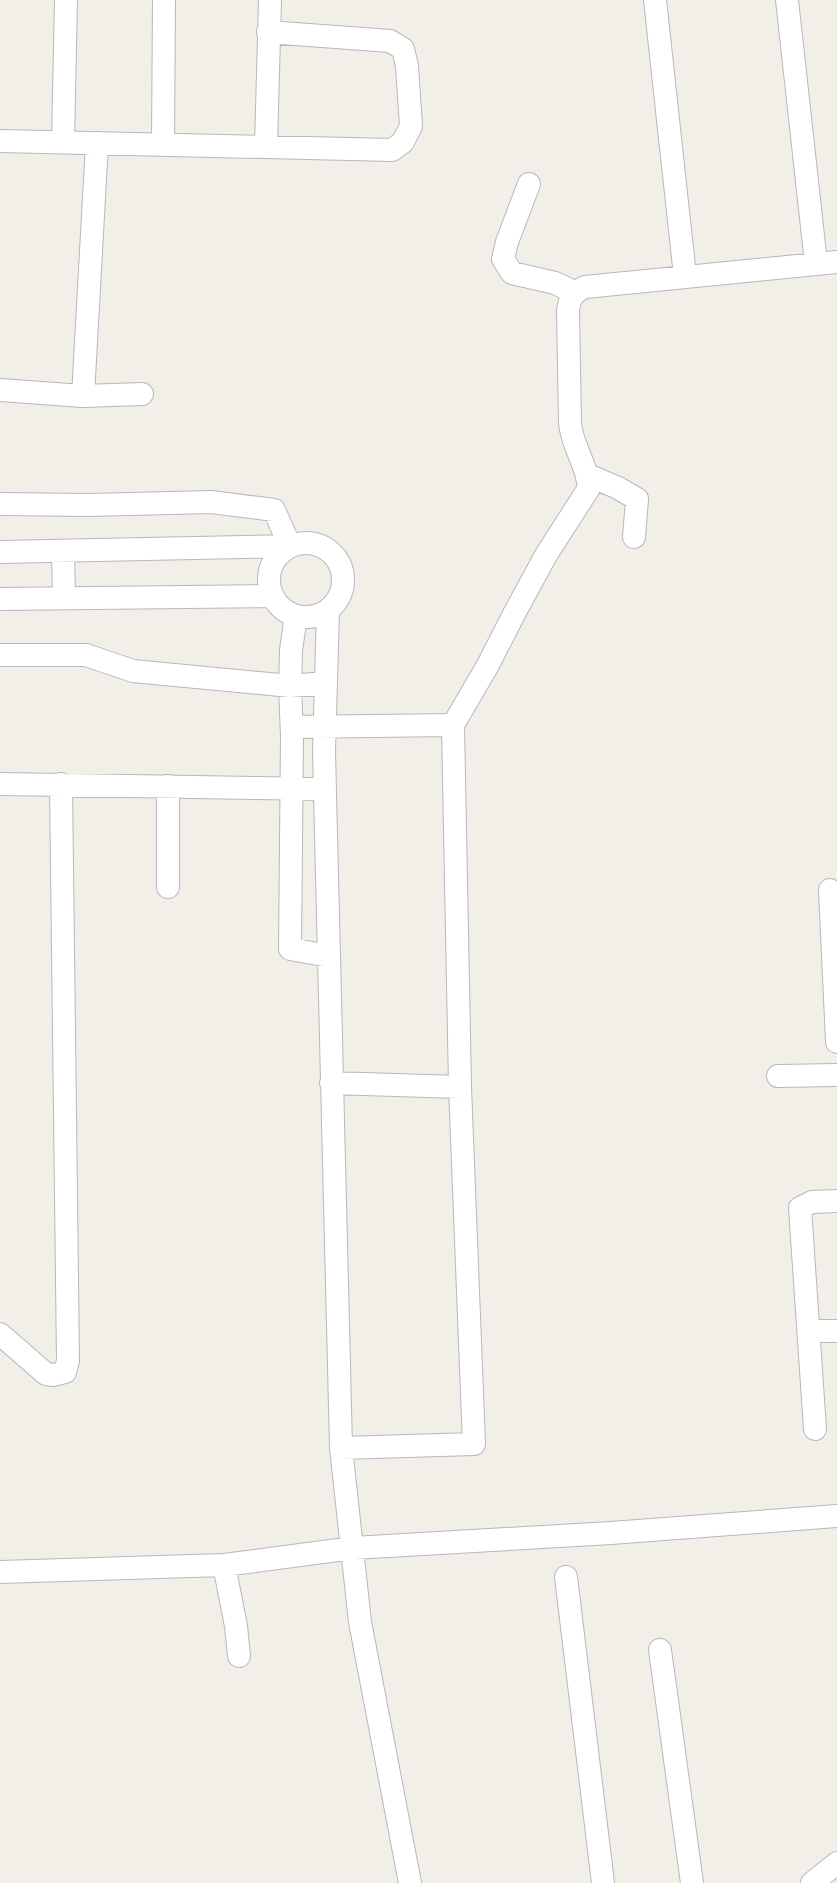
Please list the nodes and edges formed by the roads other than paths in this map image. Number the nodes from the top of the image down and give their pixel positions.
1 (66, 0) edge
2 (164, 0) edge
3 (270, 0) edge
4 (655, 0) edge
5 (787, 0) edge
6 (268, 32) junction
7 (0, 141) edge
8 (63, 142) junction
9 (97, 143) junction
10 (163, 145) junction
11 (266, 147) junction
12 (529, 184) dead end
13 (826, 263) edge
14 (685, 276) junction
15 (574, 292) junction
16 (0, 390) edge
17 (142, 394) dead end
18 (83, 396) junction
19 (588, 476) junction
20 (0, 504) edge
21 (634, 537) dead end
22 (290, 546) junction
23 (63, 551) junction
24 (0, 552) edge
25 (272, 596) junction
26 (64, 598) junction
27 (0, 599) edge
28 (328, 610) junction
29 (296, 616) junction
30 (0, 655) edge
31 (326, 683) junction
32 (290, 686) junction
33 (453, 725) junction
34 (324, 726) junction
35 (292, 727) junction
36 (0, 784) edge
37 (61, 784) junction
38 (168, 786) junction
39 (292, 788) junction
40 (325, 789) junction
41 (168, 887) dead end
42 (830, 890) dead end
43 (329, 956) junction
44 (837, 1042) edge
45 (837, 1075) edge
46 (778, 1076) dead end
47 (331, 1083) junction
48 (460, 1086) junction
49 (837, 1201) edge
50 (809, 1331) junction
51 (837, 1331) edge
52 (0, 1334) edge
53 (816, 1429) dead end
54 (341, 1448) junction
55 (837, 1516) edge
56 (353, 1548) junction
57 (224, 1565) junction
58 (0, 1572) edge
59 (566, 1578) dead end
60 (660, 1650) dead end
61 (239, 1656) dead end
62 (837, 1863) edge
63 (410, 1883) edge
64 (603, 1883) edge
65 (692, 1883) edge
66 (812, 1883) edge

1 - 8 street
2 - 10 street
3 - 6 street
4 - 14 street
5 - 13 street
6 - 11 street
6 - 11 street
7 - 8 street
8 - 9 street
9 - 10 street
9 - 18 street
10 - 11 street
12 - 15 street
13 - 14 street
14 - 15 street
15 - 19 street
16 - 18 street
17 - 18 street
19 - 21 street
19 - 33 street
20 - 22 street
22 - 23 street
22 - 25 street
22 - 28 street
23 - 24 street
23 - 26 street
25 - 26 street
25 - 29 street
26 - 27 street
28 - 29 street
28 - 31 street
29 - 32 street
30 - 32 street
31 - 32 street
31 - 34 street
32 - 35 street
33 - 34 street
33 - 48 street
34 - 35 street
34 - 40 street
35 - 39 street
36 - 37 street
37 - 38 street
37 - 52 street
38 - 39 street
38 - 41 street
39 - 40 street
39 - 43 street
40 - 43 street
42 - 44 street
43 - 47 street
45 - 46 street
47 - 48 street
47 - 54 street
48 - 54 street
49 - 50 street
50 - 51 street
50 - 53 street
54 - 56 street
55 - 56 street
56 - 57 street
56 - 63 street
57 - 58 street
57 - 61 street
59 - 64 street
60 - 65 street
62 - 66 street

